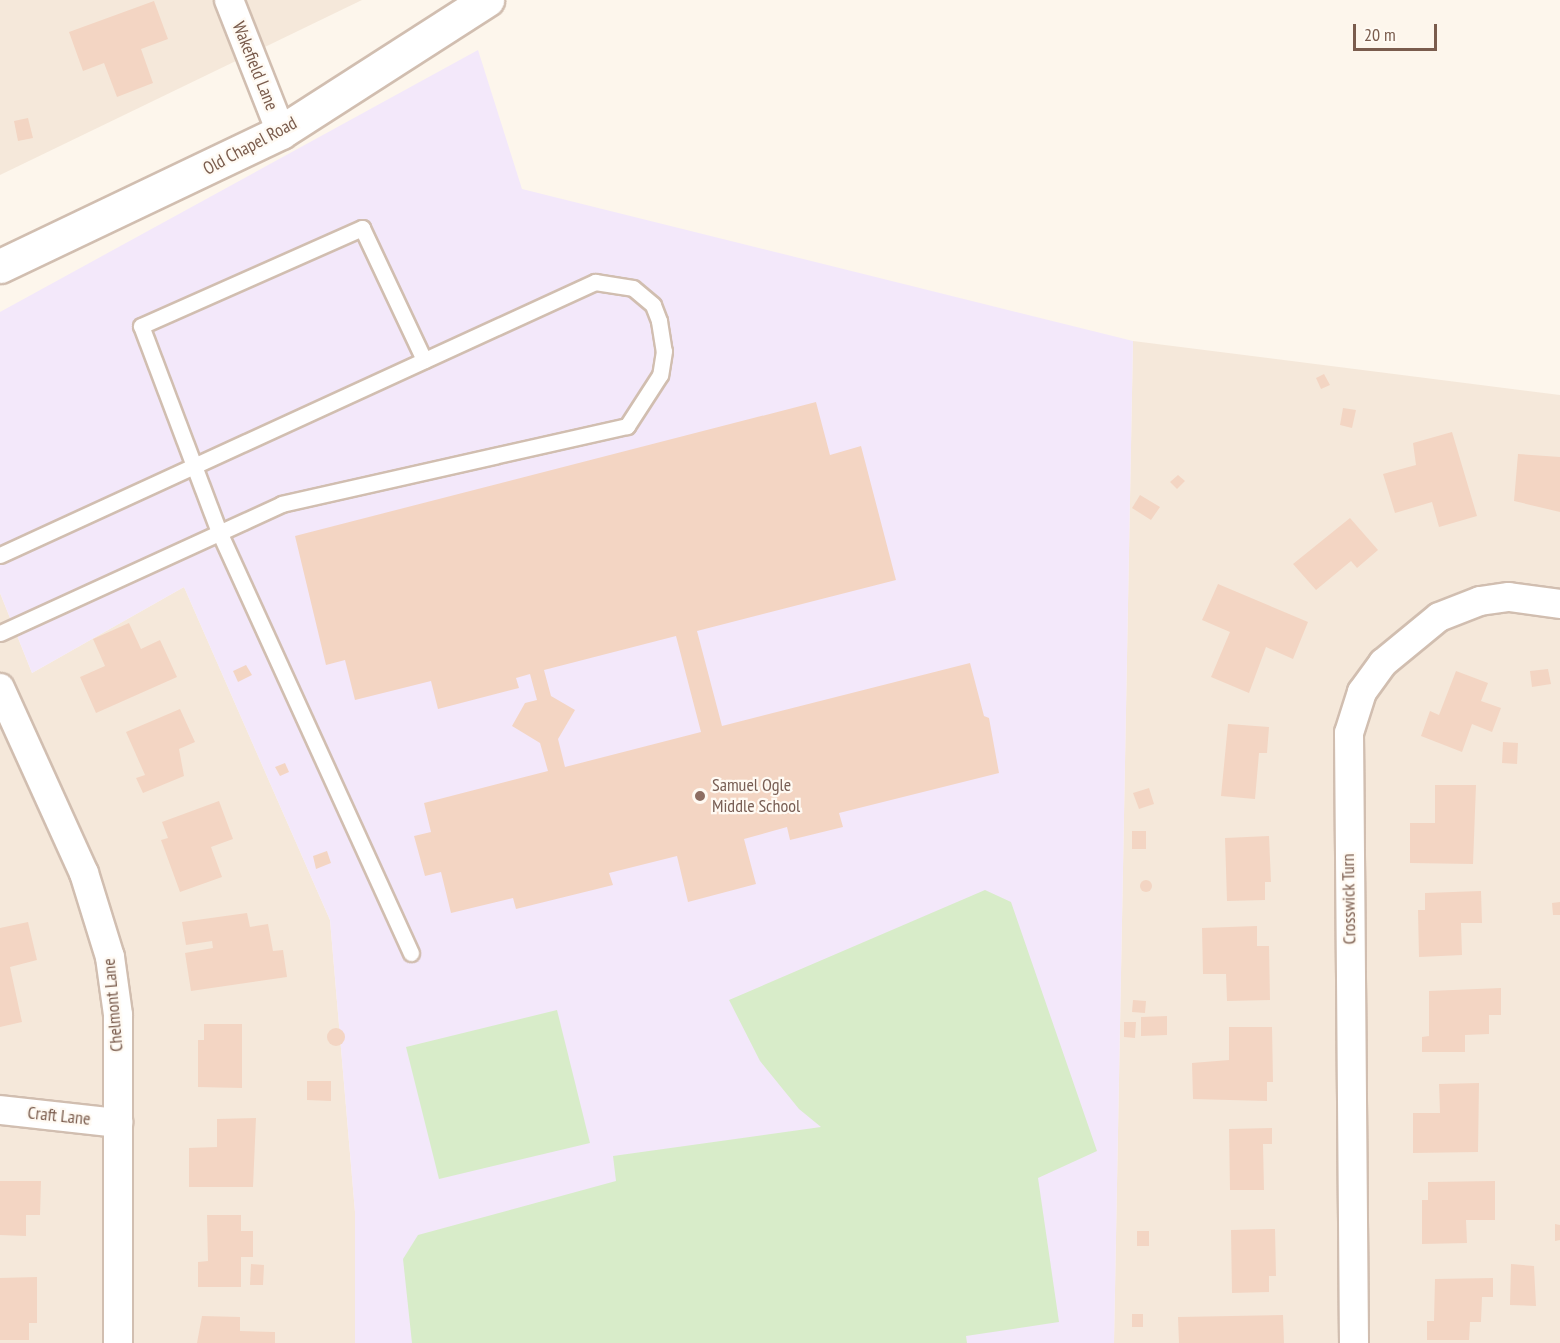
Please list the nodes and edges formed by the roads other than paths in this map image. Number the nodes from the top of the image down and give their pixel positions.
1 (229, 0) edge
2 (487, 0) edge
3 (281, 132) junction
4 (0, 266) edge
5 (424, 360) junction
6 (195, 470) junction
7 (219, 532) junction
8 (0, 555) edge
9 (1560, 604) edge
10 (0, 633) edge
11 (0, 688) edge
12 (411, 953) dead end
13 (0, 1110) edge
14 (118, 1123) junction
15 (118, 1343) edge
16 (1354, 1343) edge

1 - 3 street, Wakefield Lane
2 - 3 street, Old Chapel Road
3 - 4 street, Old Chapel Road
5 - 6 lane
5 - 6 lane
5 - 7 lane
6 - 7 lane
6 - 8 lane
7 - 10 lane
7 - 12 lane
9 - 16 street, Crosswick Turn
11 - 14 street, Chelmont Lane
13 - 14 street, Craft Lane
14 - 15 street, Chelmont Lane

